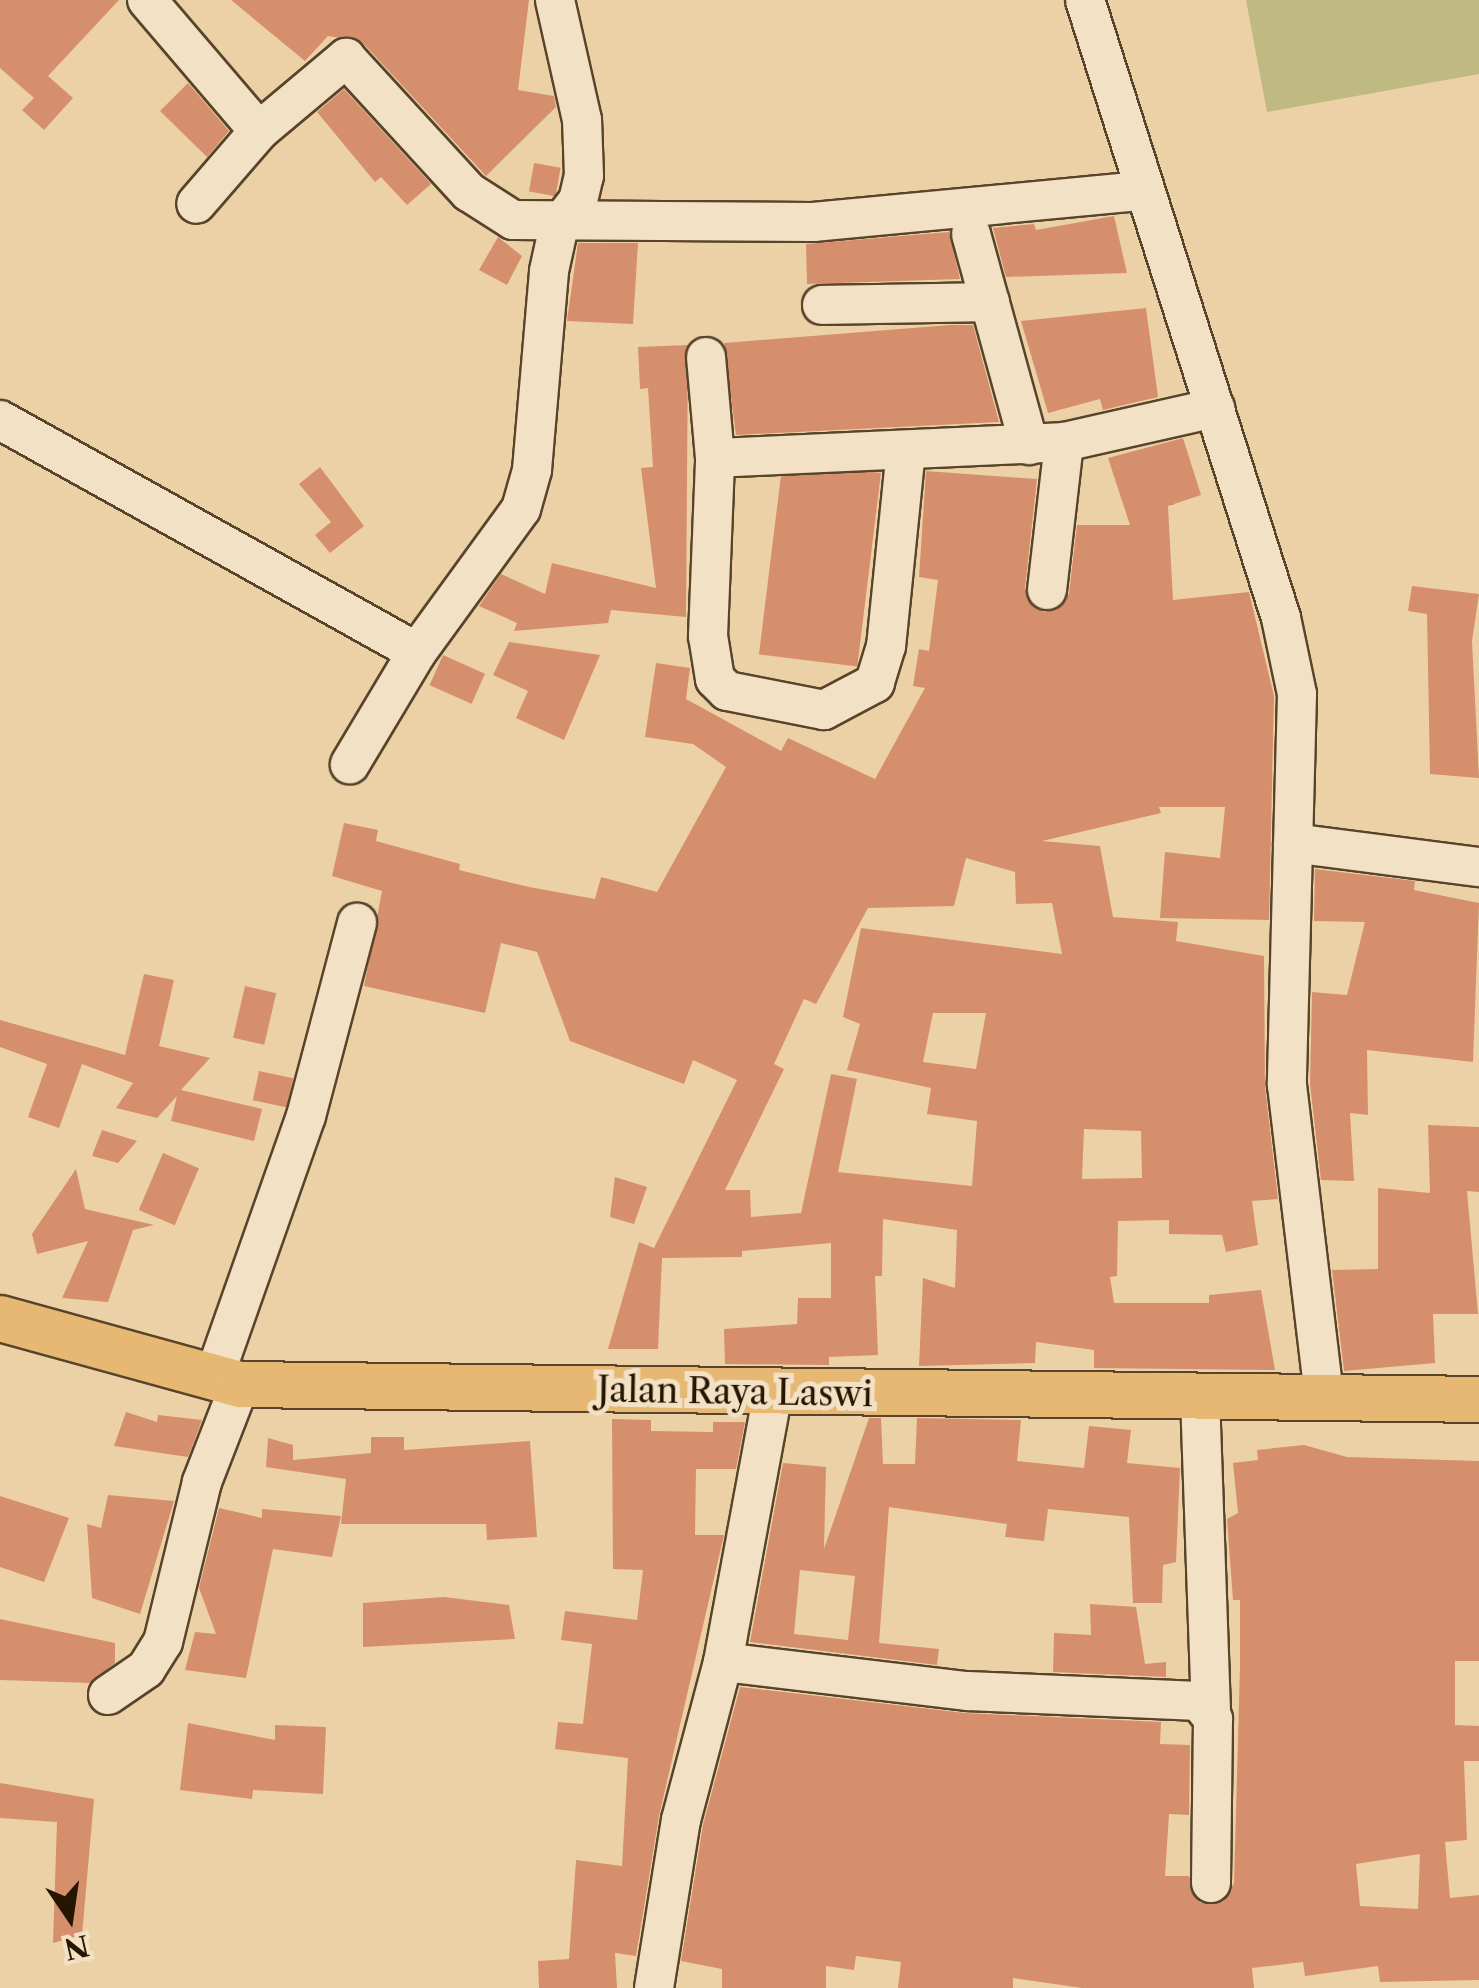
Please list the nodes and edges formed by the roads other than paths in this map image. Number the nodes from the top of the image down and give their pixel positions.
1 (147, 0) edge
2 (555, 0) edge
3 (1084, 0) edge
4 (260, 131) junction
5 (1142, 191) junction
6 (196, 204) dead end
7 (559, 225) junction
8 (971, 234) dead end
9 (990, 302) junction
10 (822, 305) dead end
11 (706, 357) dead end
12 (1215, 408) junction
13 (0, 420) edge
14 (1046, 444) junction
15 (906, 450) junction
16 (715, 458) junction
17 (1047, 590) dead end
18 (417, 652) junction
19 (350, 764) dead end
20 (1293, 843) junction
21 (1479, 867) edge
22 (357, 922) dead end
23 (0, 1318) edge
24 (226, 1382) junction
25 (774, 1393) junction
26 (1324, 1394) junction
27 (1200, 1396) junction
28 (1479, 1399) edge
29 (723, 1662) junction
30 (108, 1695) dead end
31 (1212, 1713) junction
32 (1211, 1884) dead end
33 (654, 1988) edge

1 - 4 street
2 - 7 street
3 - 5 street
4 - 6 street
4 - 7 street
5 - 7 street
5 - 12 street
7 - 18 street
8 - 9 street
9 - 10 street
9 - 14 street
11 - 16 street
12 - 14 street
12 - 20 street
13 - 18 street
14 - 15 street
14 - 17 street
15 - 16 street
15 - 16 street
18 - 19 street
20 - 21 street
20 - 26 street
22 - 24 street
23 - 24 main road, Jalan Raya Laswi
24 - 25 main road, Jalan Raya Laswi
24 - 30 street
25 - 27 main road, Jalan Raya Laswi
25 - 29 street
26 - 27 main road, Jalan Raya Laswi
26 - 28 main road, Jalan Raya Laswi
27 - 31 street
29 - 31 street
29 - 33 street
31 - 32 street

